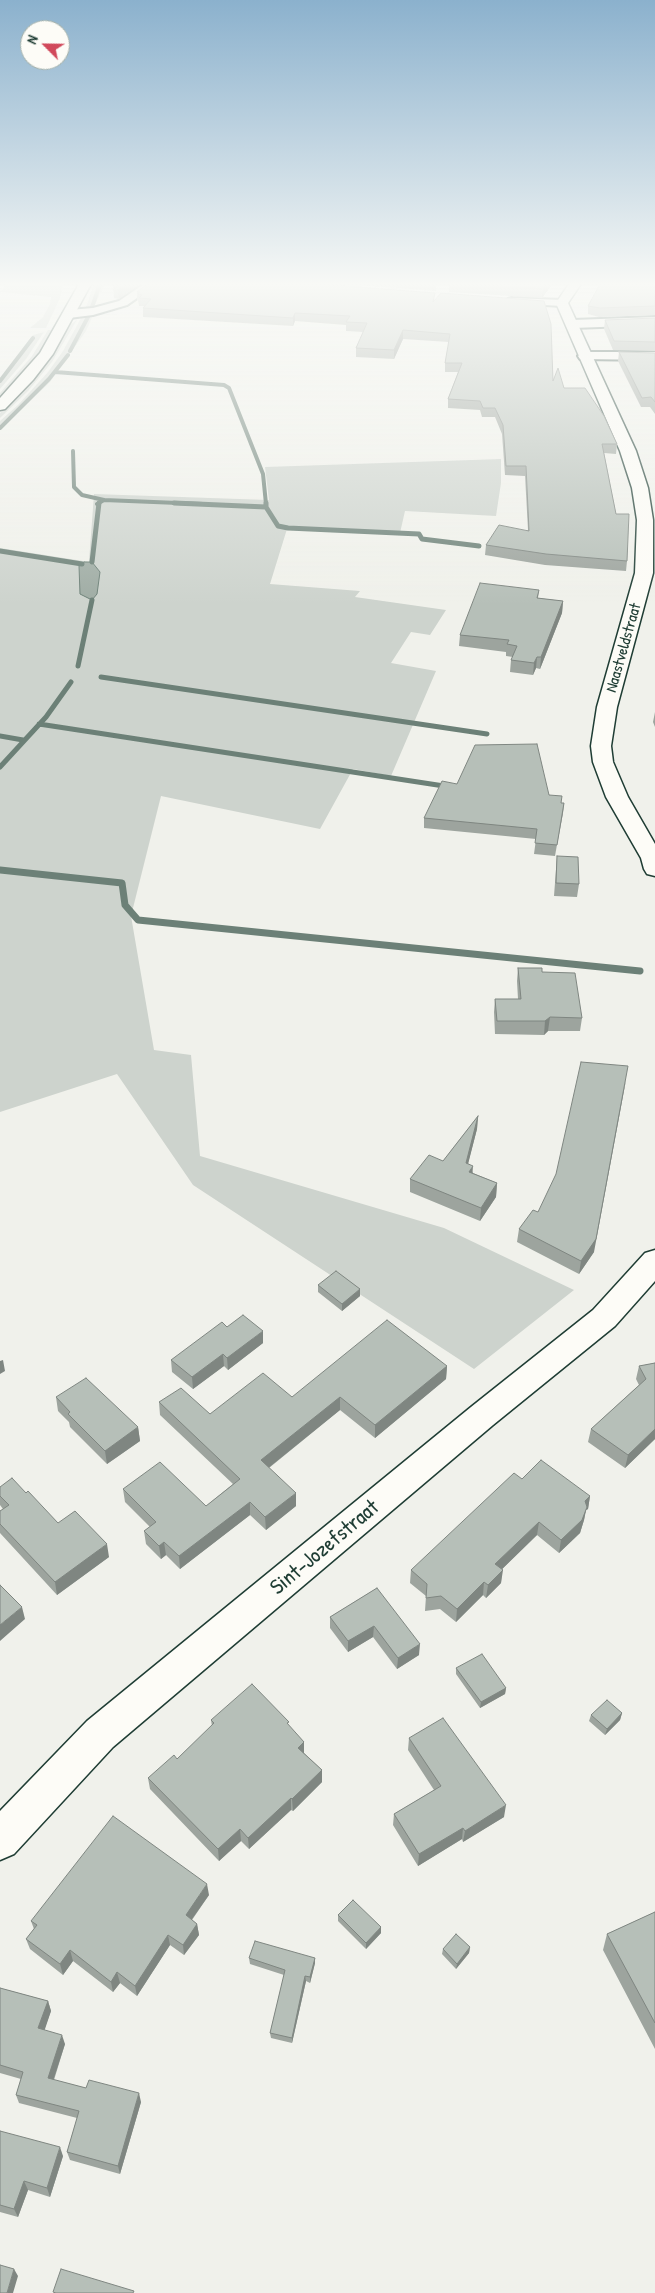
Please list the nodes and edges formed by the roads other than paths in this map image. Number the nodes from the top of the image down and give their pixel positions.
1 (14, 391) edge
2 (600, 391) edge
3 (0, 406) edge
4 (655, 869) edge
5 (655, 1261) edge
6 (0, 1840) edge

1 - 3 street
2 - 4 street, Naastveldstraat
5 - 6 street, Sint-Jozefstraat

